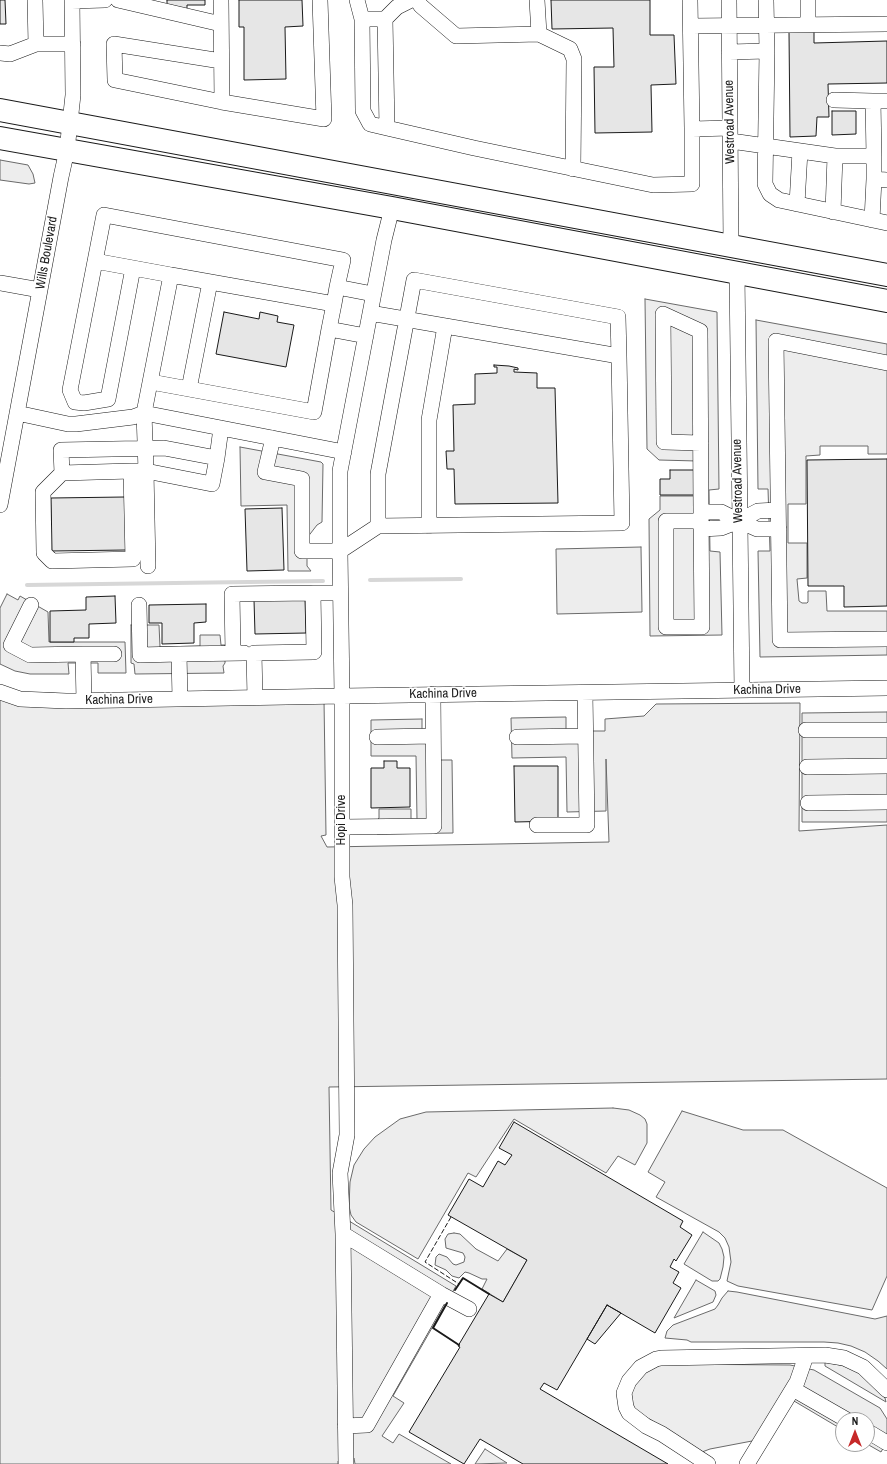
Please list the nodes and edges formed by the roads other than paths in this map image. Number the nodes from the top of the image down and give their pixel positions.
1 (35, 0) edge
2 (72, 0) edge
3 (105, 0) edge
4 (118, 0) edge
5 (221, 0) edge
6 (320, 0) edge
7 (357, 0) edge
8 (410, 0) edge
9 (417, 0) edge
10 (537, 0) edge
11 (690, 0) edge
12 (729, 0) edge
13 (766, 0) edge
14 (808, 0) edge
15 (155, 4) edge
16 (362, 19) junction
17 (385, 19) junction
18 (221, 24) junction
19 (887, 24) edge
20 (808, 25) junction
21 (690, 26) junction
22 (729, 26) junction
23 (766, 26) junction
24 (539, 34) junction
25 (36, 44) junction
26 (73, 44) junction
27 (730, 52) junction
28 (767, 52) junction
29 (0, 53) edge
30 (221, 61) junction
31 (834, 100) dead end
32 (880, 101) edge
33 (222, 102) junction
34 (0, 110) edge
35 (70, 122) junction
36 (387, 128) junction
37 (692, 129) junction
38 (730, 135) junction
39 (0, 138) edge
40 (765, 146) junction
41 (67, 150) junction
42 (800, 151) junction
43 (835, 156) junction
44 (874, 156) junction
45 (573, 169) junction
46 (880, 180) edge
47 (797, 204) junction
48 (392, 208) junction
49 (833, 212) junction
50 (872, 220) junction
51 (887, 223) edge
52 (731, 245) junction
53 (95, 261) junction
54 (133, 268) junction
55 (736, 272) junction
56 (171, 275) junction
57 (887, 275) edge
58 (210, 282) junction
59 (0, 283) edge
60 (337, 287) junction
61 (40, 290) junction
62 (373, 294) junction
63 (887, 301) edge
64 (334, 304) junction
65 (370, 313) junction
66 (407, 319) junction
67 (445, 326) junction
68 (329, 328) junction
69 (366, 336) junction
70 (619, 356) junction
71 (887, 363) edge
72 (151, 382) junction
73 (189, 389) junction
74 (17, 413) junction
75 (144, 413) junction
76 (221, 428) junction
77 (273, 438) junction
78 (701, 443) junction
79 (146, 448) junction
80 (344, 452) junction
81 (217, 458) junction
82 (131, 471) junction
83 (146, 471) junction
84 (62, 473) junction
85 (0, 505) edge
86 (778, 510) junction
87 (701, 520) junction
88 (739, 521) junction
89 (378, 526) junction
90 (429, 526) junction
91 (779, 529) junction
92 (340, 551) junction
93 (148, 566) dead end
94 (313, 593) junction
95 (340, 593) junction
96 (31, 605) dead end
97 (139, 605) dead end
98 (887, 639) edge
99 (233, 653) junction
100 (254, 653) junction
101 (83, 654) junction
102 (114, 654) dead end
103 (179, 654) junction
104 (887, 688) edge
105 (742, 690) junction
106 (0, 692) edge
107 (584, 693) junction
108 (433, 694) junction
109 (342, 696) junction
110 (255, 698) junction
111 (180, 699) junction
112 (84, 701) junction
113 (806, 730) dead end
114 (887, 730) edge
115 (433, 736) junction
116 (585, 736) junction
117 (377, 737) dead end
118 (517, 737) dead end
119 (887, 766) edge
120 (807, 767) dead end
121 (887, 802) edge
122 (808, 803) dead end
123 (537, 825) dead end
124 (342, 827) junction
125 (343, 1234) junction
126 (441, 1294) junction
127 (469, 1309) dead end
128 (806, 1356) junction
129 (793, 1389) junction
130 (887, 1390) edge
131 (835, 1413) edge
132 (345, 1426) junction
133 (875, 1436) edge
134 (887, 1443) edge
135 (346, 1464) edge
136 (708, 1464) edge
137 (747, 1464) edge

1 - 25 street
2 - 3 street
2 - 26 street, Wills Boulevard
4 - 15 street
5 - 18 street
6 - 33 street
7 - 16 street
8 - 17 street
9 - 24 street
10 - 24 street
11 - 21 street
12 - 22 street, Westroad Avenue
13 - 23 street
14 - 20 street
15 - 18 street
16 - 17 street
16 - 36 street
17 - 36 street
18 - 30 street
19 - 20 street
20 - 23 street
21 - 22 street
21 - 37 street
22 - 23 street
22 - 27 street, Westroad Avenue
23 - 28 street
24 - 45 street
25 - 26 street
25 - 29 street
26 - 35 street, Wills Boulevard
27 - 28 street
27 - 38 street, Westroad Avenue
28 - 40 street
30 - 33 street
30 - 33 street
31 - 32 street
32 - 44 street
34 - 35 highway
35 - 41 street, Wills Boulevard
35 - 52 highway
36 - 45 street
37 - 38 street
37 - 45 street
38 - 40 street
38 - 52 street, Westroad Avenue
39 - 41 highway
40 - 42 street
40 - 47 street
41 - 48 highway
41 - 61 street, Wills Boulevard
42 - 43 street
42 - 47 street
43 - 44 street
43 - 49 street
44 - 46 street
46 - 50 street
47 - 49 street
48 - 55 highway
48 - 62 street, Hopi Drive
49 - 50 street
50 - 51 street
52 - 57 highway
53 - 54 street
53 - 54 street
53 - 60 street
54 - 56 street
55 - 63 highway
55 - 88 street, Westroad Avenue
56 - 58 street
56 - 72 street
58 - 64 street
58 - 73 street
59 - 61 street
60 - 62 street
60 - 64 street
61 - 74 street, Wills Boulevard
62 - 65 street, Hopi Drive
64 - 68 street
65 - 66 street
65 - 69 street, Hopi Drive
66 - 67 street
66 - 70 street
66 - 89 street
67 - 70 street
67 - 90 street
68 - 69 street
68 - 73 street
69 - 80 street, Hopi Drive
70 - 90 street
71 - 86 street
72 - 73 street
72 - 75 street
74 - 75 street
74 - 85 street, Wills Boulevard
75 - 76 street
75 - 79 street
76 - 77 street
76 - 81 street
77 - 80 street
77 - 92 street
78 - 78 street
78 - 87 street
79 - 81 street
79 - 83 street
79 - 84 street
80 - 92 street, Hopi Drive
81 - 83 street
82 - 83 street
82 - 84 street
82 - 84 street
83 - 93 street
86 - 88 street
86 - 91 street
87 - 87 street
87 - 88 street
88 - 91 street
88 - 105 street, Westroad Avenue
89 - 90 street
89 - 92 street
91 - 98 street
92 - 95 street, Hopi Drive
94 - 95 street
94 - 99 street
94 - 100 street
95 - 109 street, Hopi Drive
96 - 101 street
97 - 103 street
99 - 100 street
99 - 103 street
100 - 110 street
101 - 102 street
101 - 112 street
103 - 111 street
104 - 105 street, Kachina Drive
105 - 107 street, Kachina Drive
106 - 112 street, Kachina Drive
107 - 108 street, Kachina Drive
107 - 116 street
108 - 109 street, Kachina Drive
108 - 115 street
109 - 110 street, Kachina Drive
109 - 124 street, Hopi Drive
110 - 111 street, Kachina Drive
111 - 112 street, Kachina Drive
113 - 114 street
115 - 117 street
115 - 124 street
116 - 118 street
116 - 123 street
119 - 120 street
121 - 122 street
124 - 125 street, Hopi Drive
125 - 126 street
125 - 132 street, Hopi Drive
126 - 127 street
126 - 132 street
128 - 129 street
128 - 130 street
128 - 136 street
129 - 131 street
129 - 137 street
132 - 135 street, Hopi Drive
133 - 134 street

